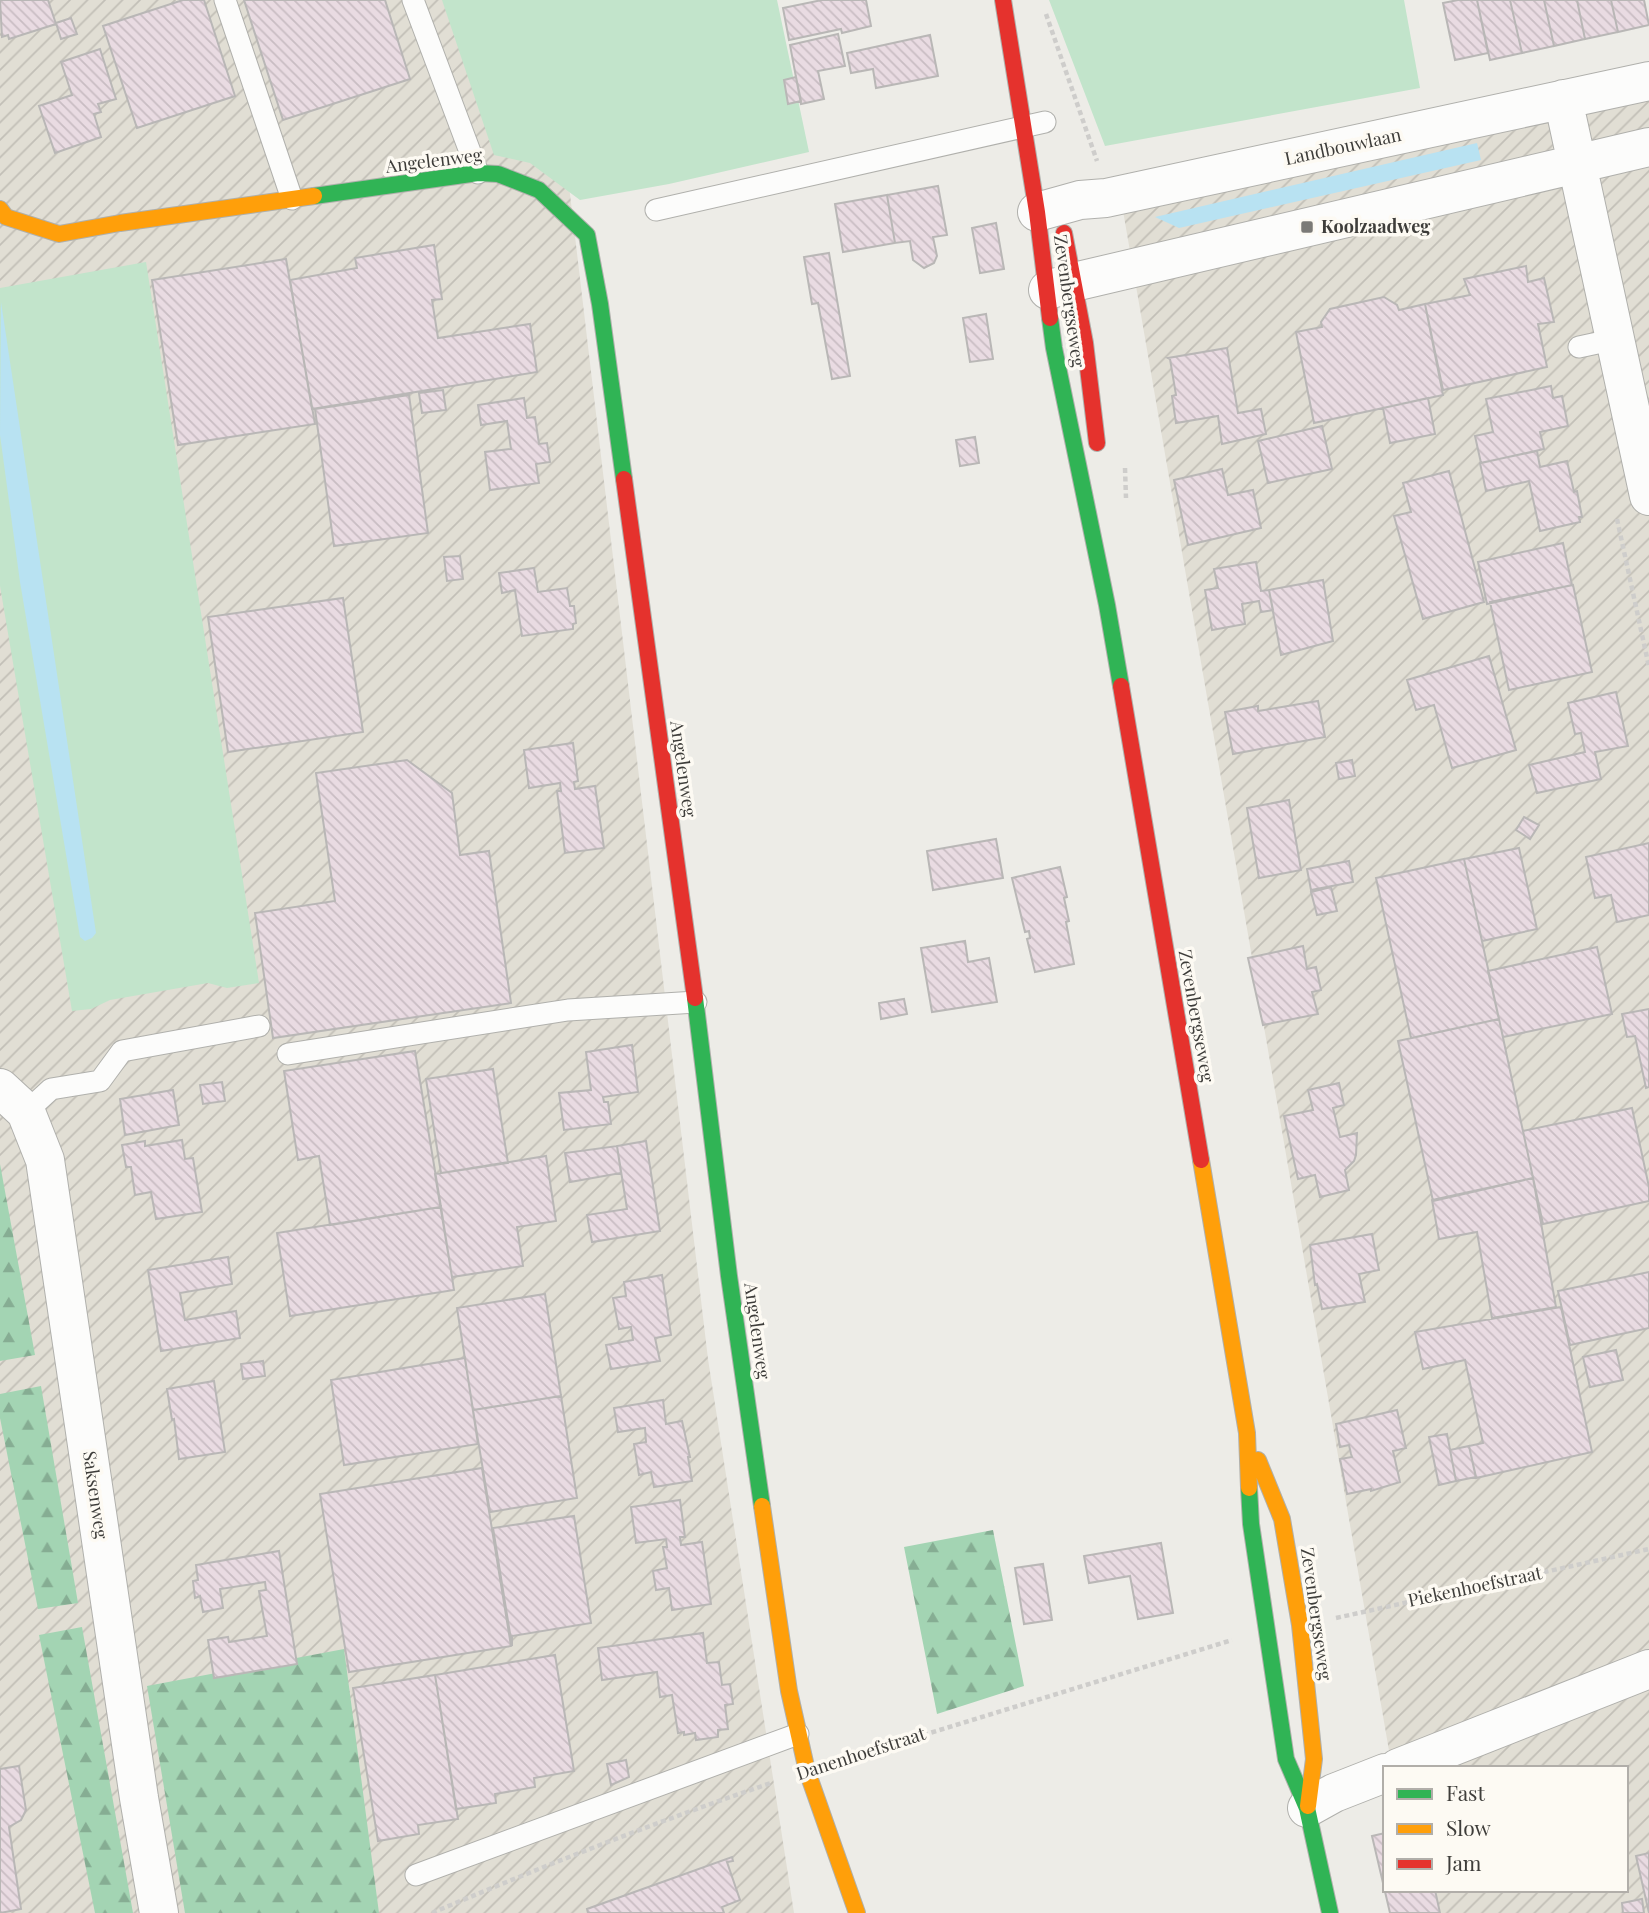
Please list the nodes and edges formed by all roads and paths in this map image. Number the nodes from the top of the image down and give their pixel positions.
1 (225, 0) edge
2 (413, 0) edge
3 (1003, 0) edge
4 (1015, 0) edge
5 (1045, 12) dead end
6 (1023, 20) dead end
7 (1649, 81) edge
8 (1563, 99) junction
9 (1039, 122) junction
10 (1649, 147) edge
11 (1576, 163) junction
12 (1098, 166) dead end
13 (478, 173) junction
14 (292, 199) junction
15 (1051, 203) junction
16 (0, 209) edge
17 (656, 210) dead end
18 (1061, 286) junction
19 (1616, 339) junction
20 (1579, 347) dead end
21 (1099, 460) dead end
22 (1649, 496) edge
23 (1103, 513) dead end
24 (1107, 606) junction
25 (696, 1002) junction
26 (259, 1026) dead end
27 (288, 1054) dead end
28 (10, 1096) edge
29 (1247, 1433) junction
30 (1649, 1549) edge
31 (1300, 1626) junction
32 (1268, 1632) junction
33 (1649, 1670) edge
34 (798, 1734) junction
35 (1403, 1766) edge
36 (807, 1771) junction
37 (1383, 1774) edge
38 (1307, 1808) junction
39 (416, 1875) dead end
40 (159, 1913) edge
41 (432, 1913) edge
42 (857, 1913) edge
43 (1330, 1913) edge

1 - 14 lane
2 - 13 lane
3 - 9 street, Zevenbergseweg
4 - 6 street
5 - 12 path
7 - 8 street, Landbouwlaan
8 - 11 street
8 - 15 street, Landbouwlaan
9 - 15 street, Zevenbergseweg
9 - 17 lane
10 - 11 street
11 - 18 street
11 - 19 street
13 - 14 street, Angelenweg
13 - 25 street, Angelenweg
14 - 16 street, Angelenweg
15 - 18 street, Zevenbergseweg
15 - 18 street, Zevenbergseweg
18 - 21 street, Zevenbergseweg
18 - 24 street, Zevenbergseweg
19 - 20 lane
19 - 22 street
23 - 24 street, Zevenbergseweg
24 - 29 street, Zevenbergseweg
25 - 27 lane
25 - 34 street, Angelenweg
26 - 28 lane
28 - 40 street, Saksenweg
29 - 31 street, Zevenbergseweg
29 - 32 street, Zevenbergseweg
30 - 31 path, Piekenhoefstraat
31 - 38 street, Zevenbergseweg
32 - 36 path, Danenhoefstraat
32 - 38 street, Zevenbergseweg
33 - 35 street
34 - 36 street, Angelenweg
34 - 39 lane
36 - 41 path, Danenhoefstraat
36 - 42 street, Angelenweg
37 - 38 street
38 - 43 street, Zevenbergseweg

